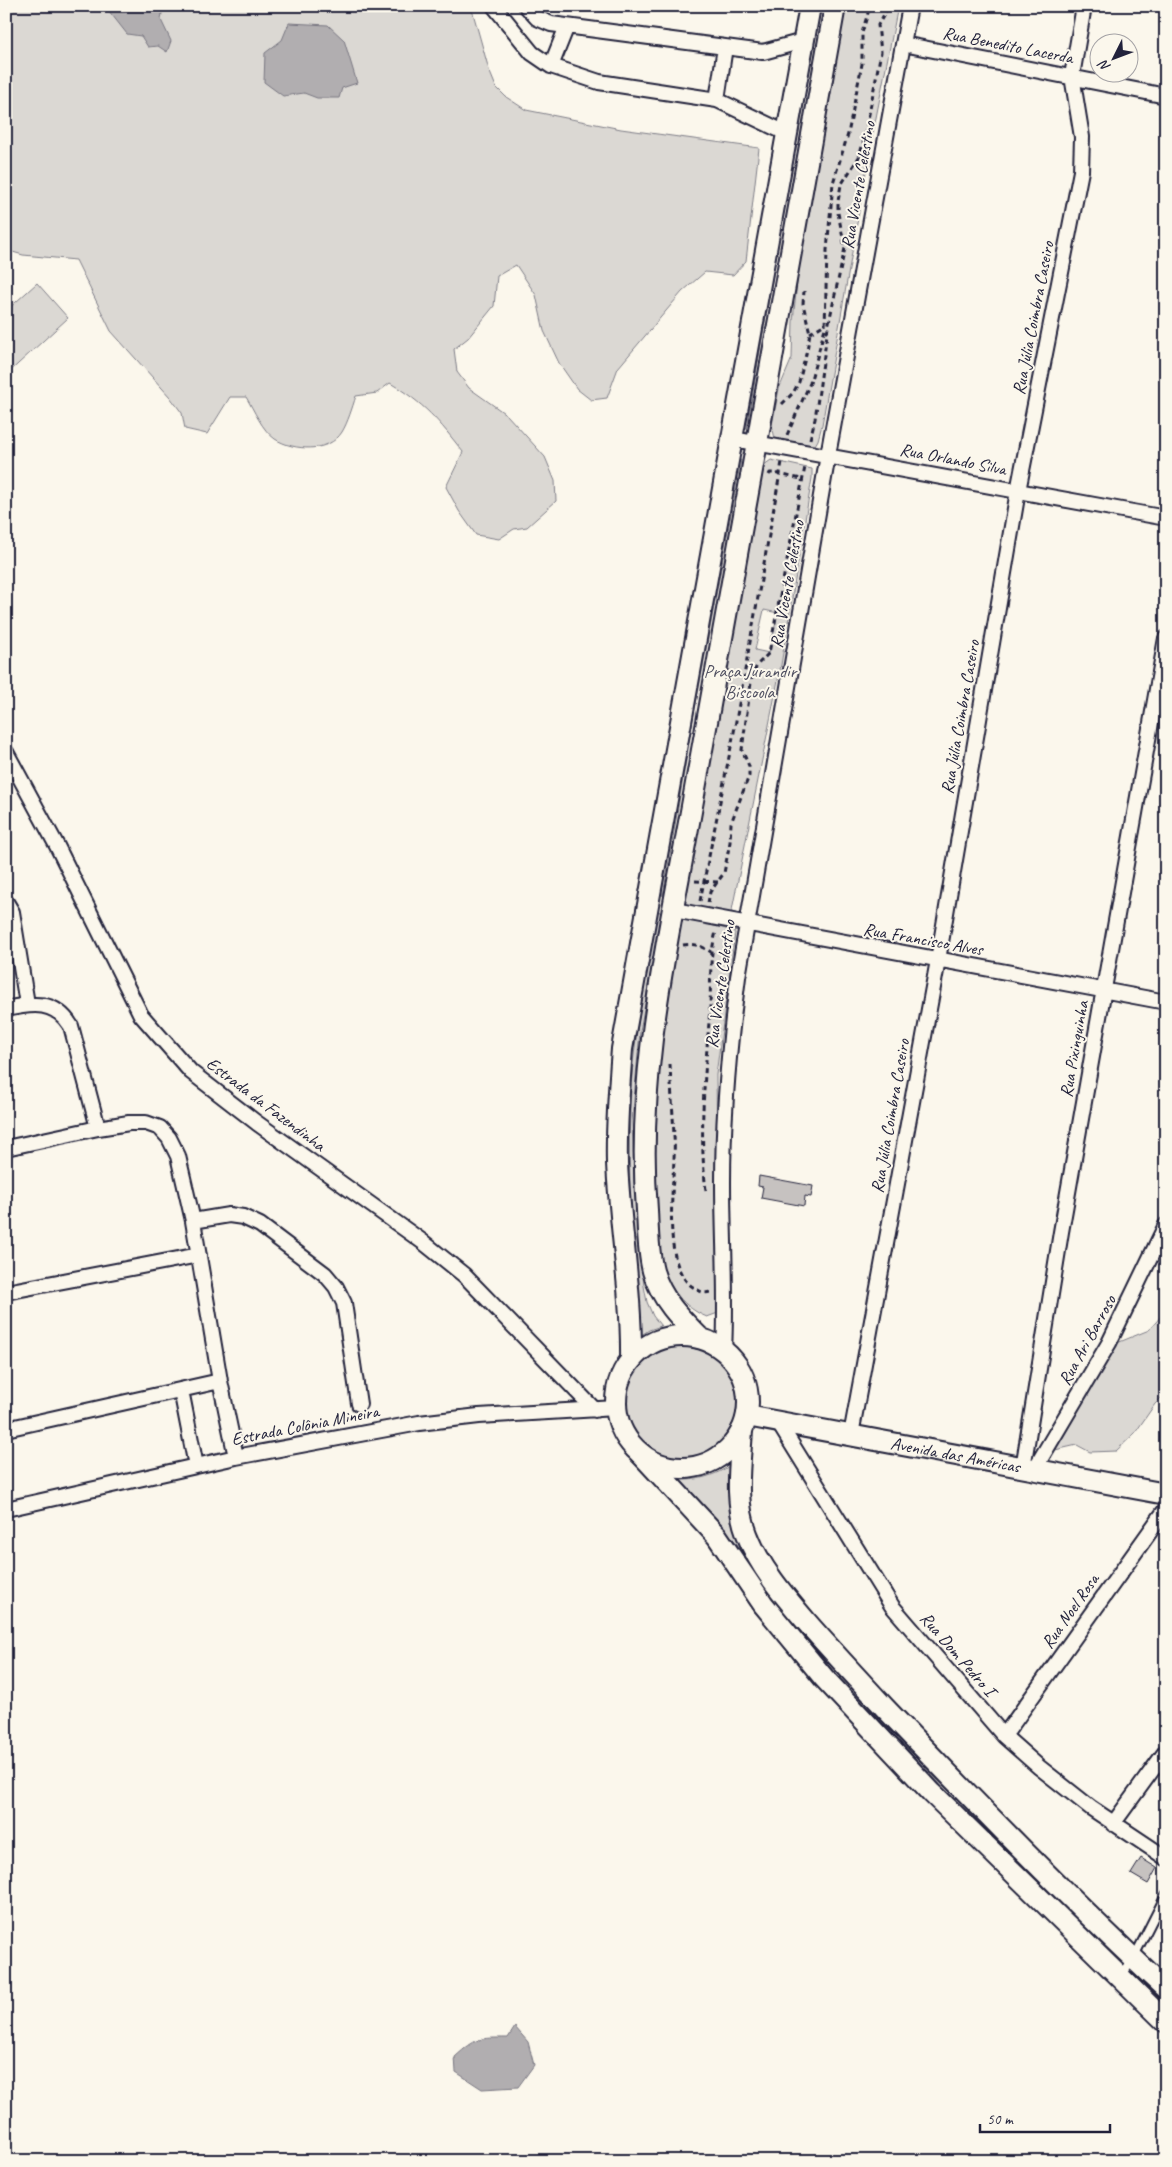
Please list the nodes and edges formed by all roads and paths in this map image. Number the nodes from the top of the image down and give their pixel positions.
1 (494, 6) edge
2 (526, 6) edge
3 (810, 6) edge
4 (836, 6) edge
5 (870, 6) edge
6 (889, 6) edge
7 (910, 6) edge
8 (1084, 6) edge
9 (567, 26) junction
10 (804, 41) junction
11 (903, 44) junction
12 (725, 47) junction
13 (551, 66) junction
14 (1072, 76) junction
15 (1166, 96) edge
16 (717, 100) junction
17 (786, 133) junction
18 (830, 321) junction
19 (825, 324) junction
20 (810, 333) dead end
21 (733, 439) junction
22 (755, 443) junction
23 (786, 443) dead end
24 (808, 447) dead end
25 (828, 455) junction
26 (782, 461) dead end
27 (805, 466) dead end
28 (1018, 491) junction
29 (1166, 518) edge
30 (1166, 638) edge
31 (6, 752) edge
32 (692, 881) dead end
33 (703, 882) junction
34 (718, 882) junction
35 (6, 902) edge
36 (700, 902) dead end
37 (708, 906) dead end
38 (674, 910) junction
39 (747, 925) junction
40 (717, 926) dead end
41 (710, 952) junction
42 (681, 955) dead end
43 (938, 960) junction
44 (1104, 990) junction
45 (1166, 1002) edge
46 (27, 1004) junction
47 (6, 1008) edge
48 (669, 1058) dead end
49 (98, 1128) junction
50 (6, 1148) edge
51 (707, 1198) dead end
52 (193, 1221) junction
53 (1166, 1225) edge
54 (199, 1255) junction
55 (712, 1291) dead end
56 (6, 1292) edge
57 (700, 1338) junction
58 (724, 1351) junction
59 (631, 1360) junction
60 (220, 1381) junction
61 (181, 1390) junction
62 (358, 1404) dead end
63 (616, 1408) junction
64 (595, 1410) junction
65 (778, 1422) junction
66 (745, 1423) junction
67 (6, 1429) edge
68 (851, 1435) junction
69 (640, 1453) junction
70 (236, 1457) junction
71 (196, 1466) junction
72 (1029, 1469) junction
73 (1166, 1494) edge
74 (6, 1509) edge
75 (1166, 1509) edge
76 (1004, 1736) junction
77 (1166, 1751) edge
78 (1113, 1824) junction
79 (1166, 1858) edge
80 (1166, 1894) edge
81 (1134, 1959) junction
82 (1121, 1979) junction
83 (1166, 1989) edge
84 (1166, 2022) edge

1 - 13 street
2 - 9 street
3 - 10 main road
4 - 22 main road
5 - 19 path
6 - 18 path
7 - 11 street, Rua Vicente Celestino
8 - 14 street, Rua Júlia Coimbra Caseiro
9 - 12 street
9 - 13 street
10 - 12 street
10 - 17 main road
11 - 14 street, Rua Benedito Lacerda
11 - 25 street, Rua Vicente Celestino
12 - 16 street
13 - 16 street
14 - 15 street, Rua Benedito Lacerda
14 - 28 street, Rua Júlia Coimbra Caseiro
16 - 17 street
17 - 21 main road
18 - 19 path
18 - 24 path
19 - 20 path
19 - 23 path
21 - 22 street, Rua Orlando Silva
21 - 59 main road
22 - 25 street, Rua Orlando Silva
22 - 38 main road
25 - 28 street, Rua Orlando Silva
25 - 39 street, Rua Vicente Celestino
26 - 33 path
27 - 34 path
28 - 29 street, Rua Orlando Silva
28 - 43 street, Rua Júlia Coimbra Caseiro
30 - 44 street, Rua Pixinguinha
31 - 64 street, Estrada da Fazendinha
32 - 33 path
33 - 34 path
33 - 36 path
34 - 37 path
35 - 46 street
38 - 39 street, Rua Francisco Alves
38 - 57 main road
39 - 43 street, Rua Francisco Alves
39 - 58 street, Rua Vicente Celestino
40 - 41 path
41 - 42 path
41 - 51 path
43 - 44 street, Rua Francisco Alves
43 - 68 street, Rua Júlia Coimbra Caseiro
44 - 45 street, Rua Francisco Alves
44 - 72 street, Rua Pixinguinha
46 - 47 street
46 - 49 street
48 - 55 path
49 - 50 street
49 - 52 street
52 - 54 street
52 - 62 street
53 - 72 street, Rua Ari Barroso
54 - 56 street
54 - 60 street
57 - 58 main road
57 - 59 main road
58 - 66 main road
59 - 63 main road
60 - 61 street
60 - 70 street
61 - 67 street
61 - 71 street
63 - 64 street, Estrada Colônia Mineira
63 - 69 main road
64 - 70 street, Estrada Colônia Mineira
65 - 66 main road, Avenida das Américas
65 - 68 main road, Avenida das Américas
65 - 76 street, Rua Dom Pedro I
66 - 69 main road
66 - 81 main road
68 - 72 main road, Avenida das Américas
69 - 82 main road
70 - 71 street, Estrada Colônia Mineira
71 - 74 street, Estrada Colônia Mineira
72 - 73 main road, Avenida das Américas
75 - 76 street, Rua Noel Rosa
76 - 78 street, Rua Dom Pedro I
77 - 78 street
78 - 79 street, Rua Dom Pedro I
80 - 81 lane
81 - 82 lane
81 - 83 main road
82 - 84 main road

